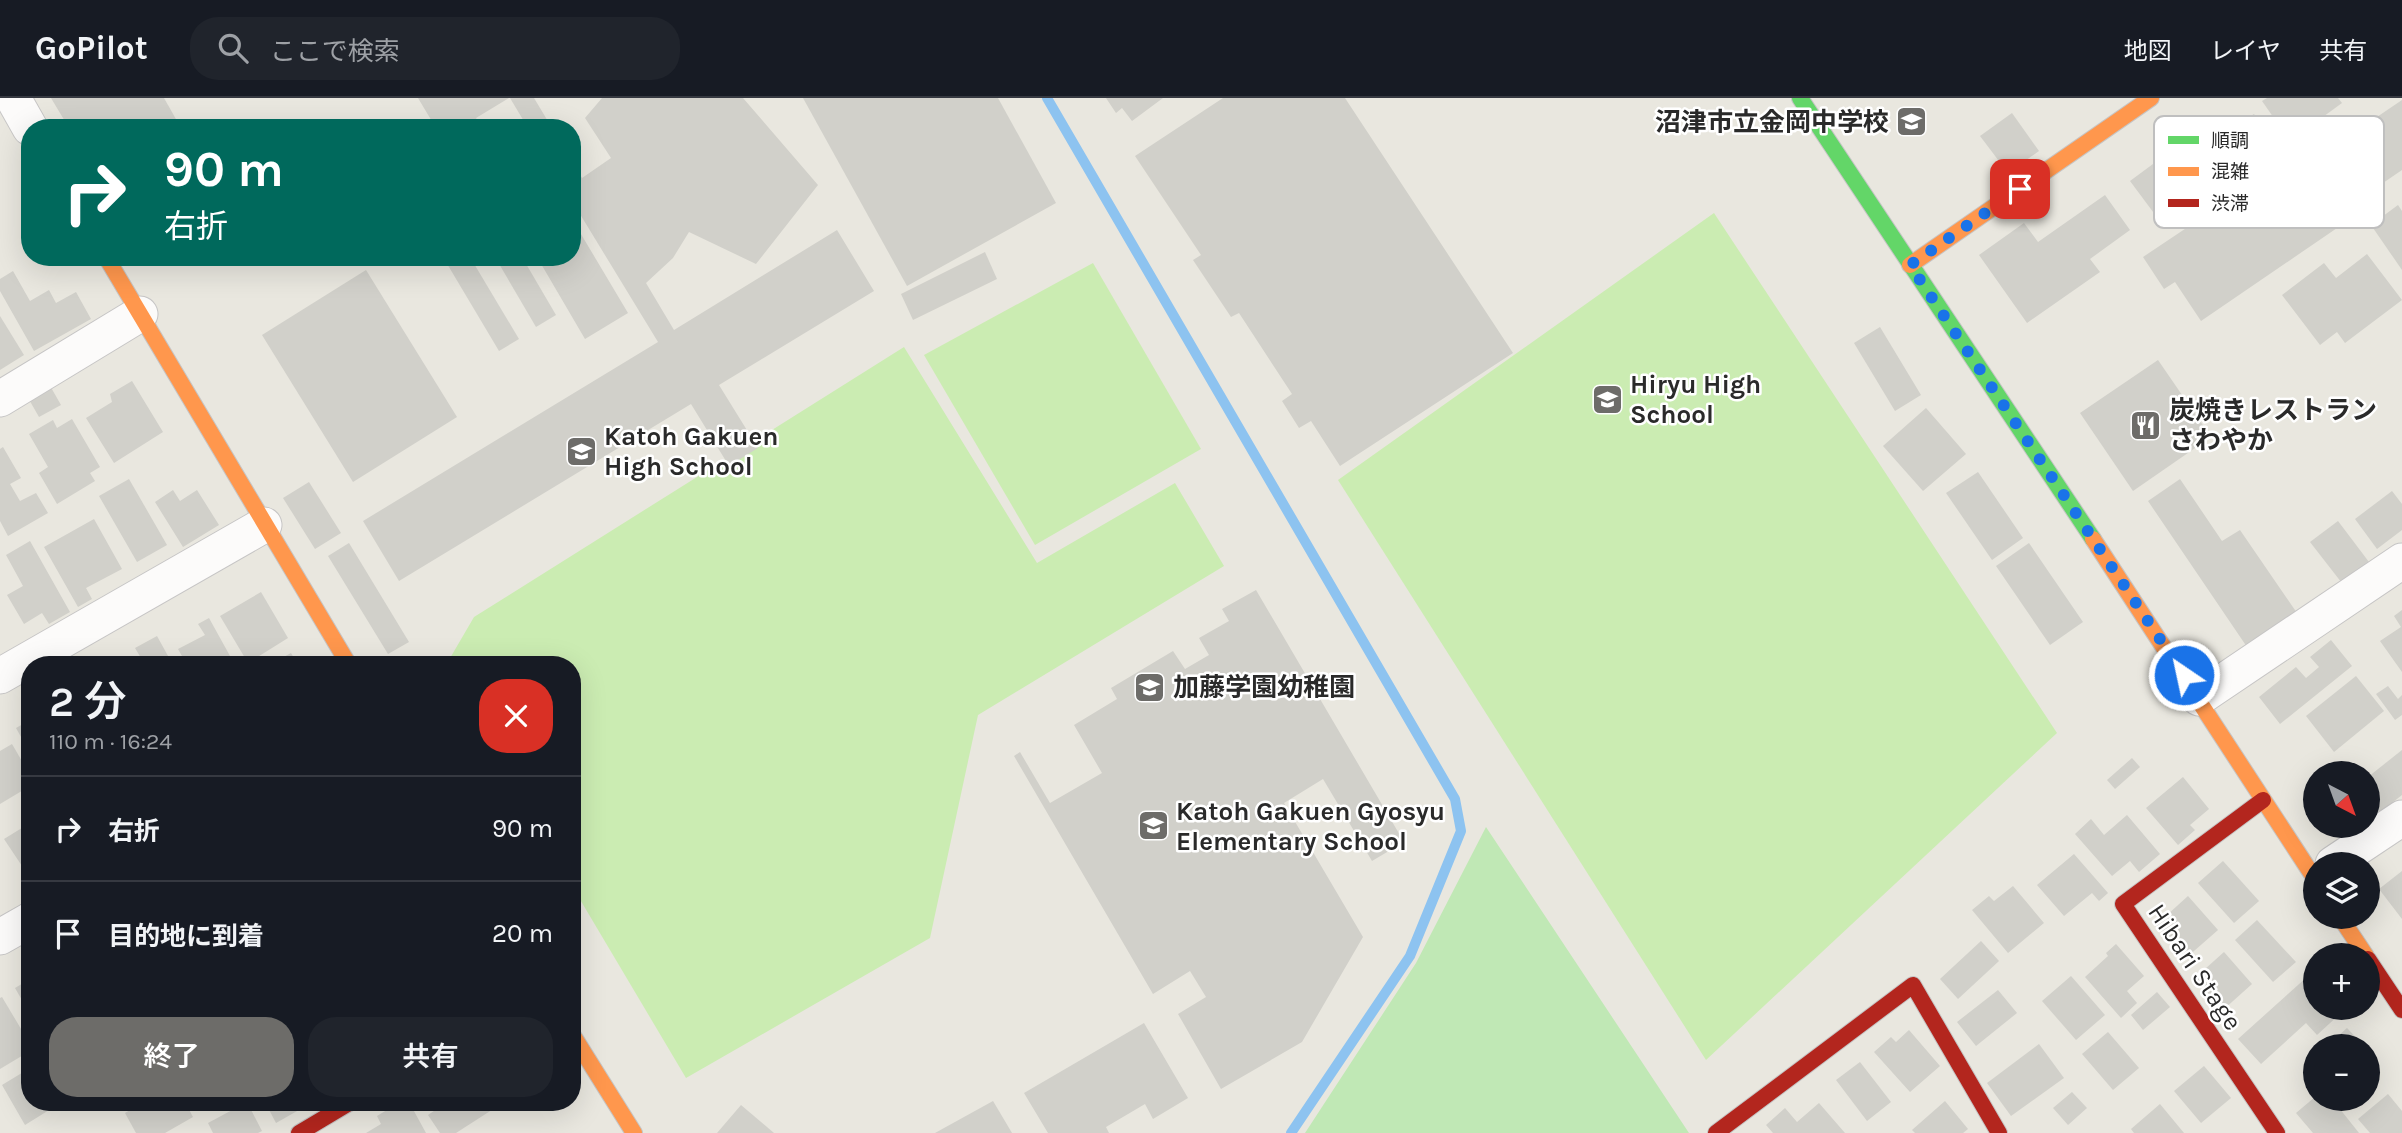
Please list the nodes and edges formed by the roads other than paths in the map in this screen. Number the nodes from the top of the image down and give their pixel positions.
1 (13, 98) edge
2 (1800, 98) edge
3 (2151, 98) edge
4 (25, 119) edge
5 (1910, 265) junction
6 (111, 266) edge
7 (140, 314) junction
8 (0, 399) edge
9 (264, 525) junction
10 (2402, 561) edge
11 (35, 656) edge
12 (344, 656) edge
13 (21, 664) edge
14 (0, 676) edge
15 (2199, 698) junction
16 (2263, 800) junction
17 (2402, 818) edge
18 (2352, 852) edge
19 (2303, 853) edge
20 (21, 925) edge
21 (0, 937) edge
22 (2380, 977) edge
23 (2402, 1010) edge
24 (581, 1048) edge
25 (336, 1111) edge
26 (299, 1133) edge
27 (634, 1133) edge
28 (1716, 1133) edge
29 (1999, 1133) edge
30 (2277, 1133) edge

1 - 4 street
2 - 5 street
3 - 5 street
5 - 15 street
6 - 7 street
7 - 8 street
7 - 9 street
9 - 11 street
9 - 12 street
10 - 15 street
13 - 14 street
15 - 16 street
16 - 19 street
16 - 30 street, Hibari Stage
17 - 18 street
20 - 21 street
22 - 23 street
24 - 27 street
25 - 26 street
28 - 29 street

